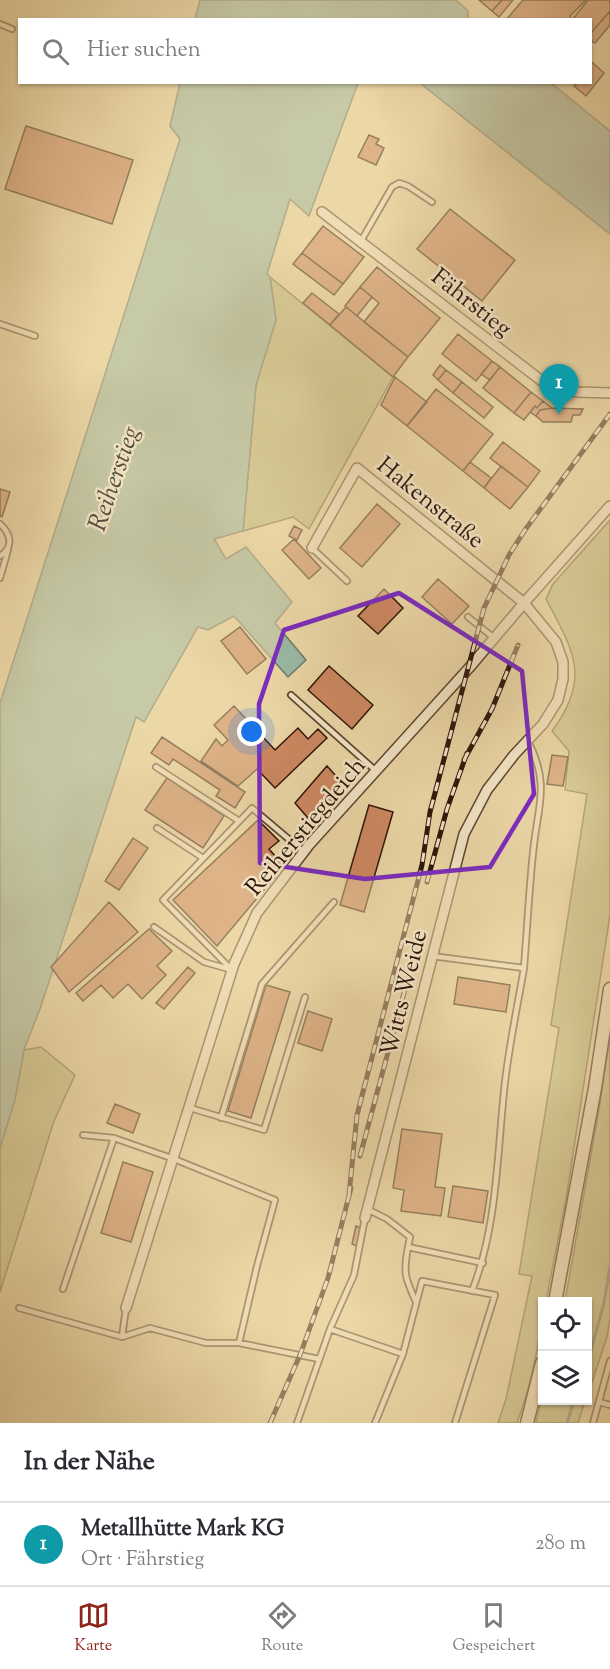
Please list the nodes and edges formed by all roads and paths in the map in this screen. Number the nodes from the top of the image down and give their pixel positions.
1 (0, 24) edge
2 (12, 28) dead end
3 (432, 202) dead end
4 (322, 212) dead end
5 (361, 241) junction
6 (0, 324) edge
7 (35, 336) dead end
8 (610, 393) edge
9 (610, 506) edge
10 (0, 524) edge
11 (312, 548) joint
12 (8, 550) junction
13 (0, 556) edge
14 (0, 578) edge
15 (347, 580) dead end
16 (524, 603) junction
17 (468, 616) dead end
18 (495, 638) junction
19 (291, 695) dead end
20 (528, 740) junction
21 (156, 767) dead end
22 (376, 771) junction
23 (239, 821) junction
24 (157, 828) dead end
25 (304, 852) junction
26 (203, 858) junction
27 (334, 902) dead end
28 (154, 927) dead end
29 (432, 956) junction
30 (524, 968) junction
31 (232, 970) junction
32 (610, 989) edge
33 (305, 997) dead end
34 (190, 1108) junction
35 (221, 1118) junction
36 (83, 1135) dead end
37 (114, 1138) junction
38 (174, 1159) junction
39 (366, 1214) junction
40 (408, 1247) junction
41 (483, 1263) junction
42 (63, 1289) dead end
43 (472, 1291) junction
44 (556, 1297) edge
45 (417, 1303) junction
46 (19, 1308) dead end
47 (126, 1308) joint
48 (330, 1329) junction
49 (122, 1337) junction
50 (240, 1343) junction
51 (403, 1354) junction
52 (319, 1359) junction
53 (610, 1361) edge
54 (538, 1382) edge
55 (599, 1402) junction
56 (610, 1405) edge
57 (297, 1423) edge
58 (375, 1423) edge
59 (455, 1423) edge
60 (527, 1423) edge
61 (593, 1423) edge

1 - 2 lane
3 - 5 lane
4 - 5 street, Fährstieg
5 - 8 street, Fährstieg
6 - 7 lane
9 - 16 street, Reiherstiegdeich
10 - 12 lane
11 - 15 lane
11 - 16 street, Hakenstraße
12 - 13 lane
12 - 14 lane
16 - 18 street, Reiherstiegdeich
16 - 20 street, Witts Weide
17 - 18 lane
18 - 22 street, Reiherstiegdeich
19 - 22 lane
20 - 29 street, Witts Weide
20 - 30 lane
21 - 23 lane
22 - 25 street, Reiherstiegdeich
23 - 25 lane
23 - 26 lane
24 - 26 lane
25 - 31 street, Reiherstiegdeich
26 - 31 lane
27 - 35 lane
28 - 31 lane
29 - 30 lane
29 - 39 street, Witts Weide
30 - 41 lane
31 - 34 street, Reiherstiegdeich
32 - 44 main road
33 - 35 lane
34 - 35 lane
34 - 38 street, Reiherstiegdeich
36 - 37 lane
37 - 38 lane
37 - 42 lane
38 - 47 street, Reiherstiegdeich
38 - 50 lane
39 - 40 lane
39 - 48 lane, Witts Weide
40 - 41 lane
40 - 45 lane
41 - 43 lane
43 - 45 lane
43 - 59 lane
45 - 51 lane
46 - 49 lane
47 - 49 lane
48 - 51 lane
48 - 52 lane, Witts Weide
49 - 50 lane
50 - 52 lane
51 - 58 lane
52 - 57 lane, Witts Weide
53 - 55 lane
54 - 60 main road
55 - 56 lane
55 - 61 lane

